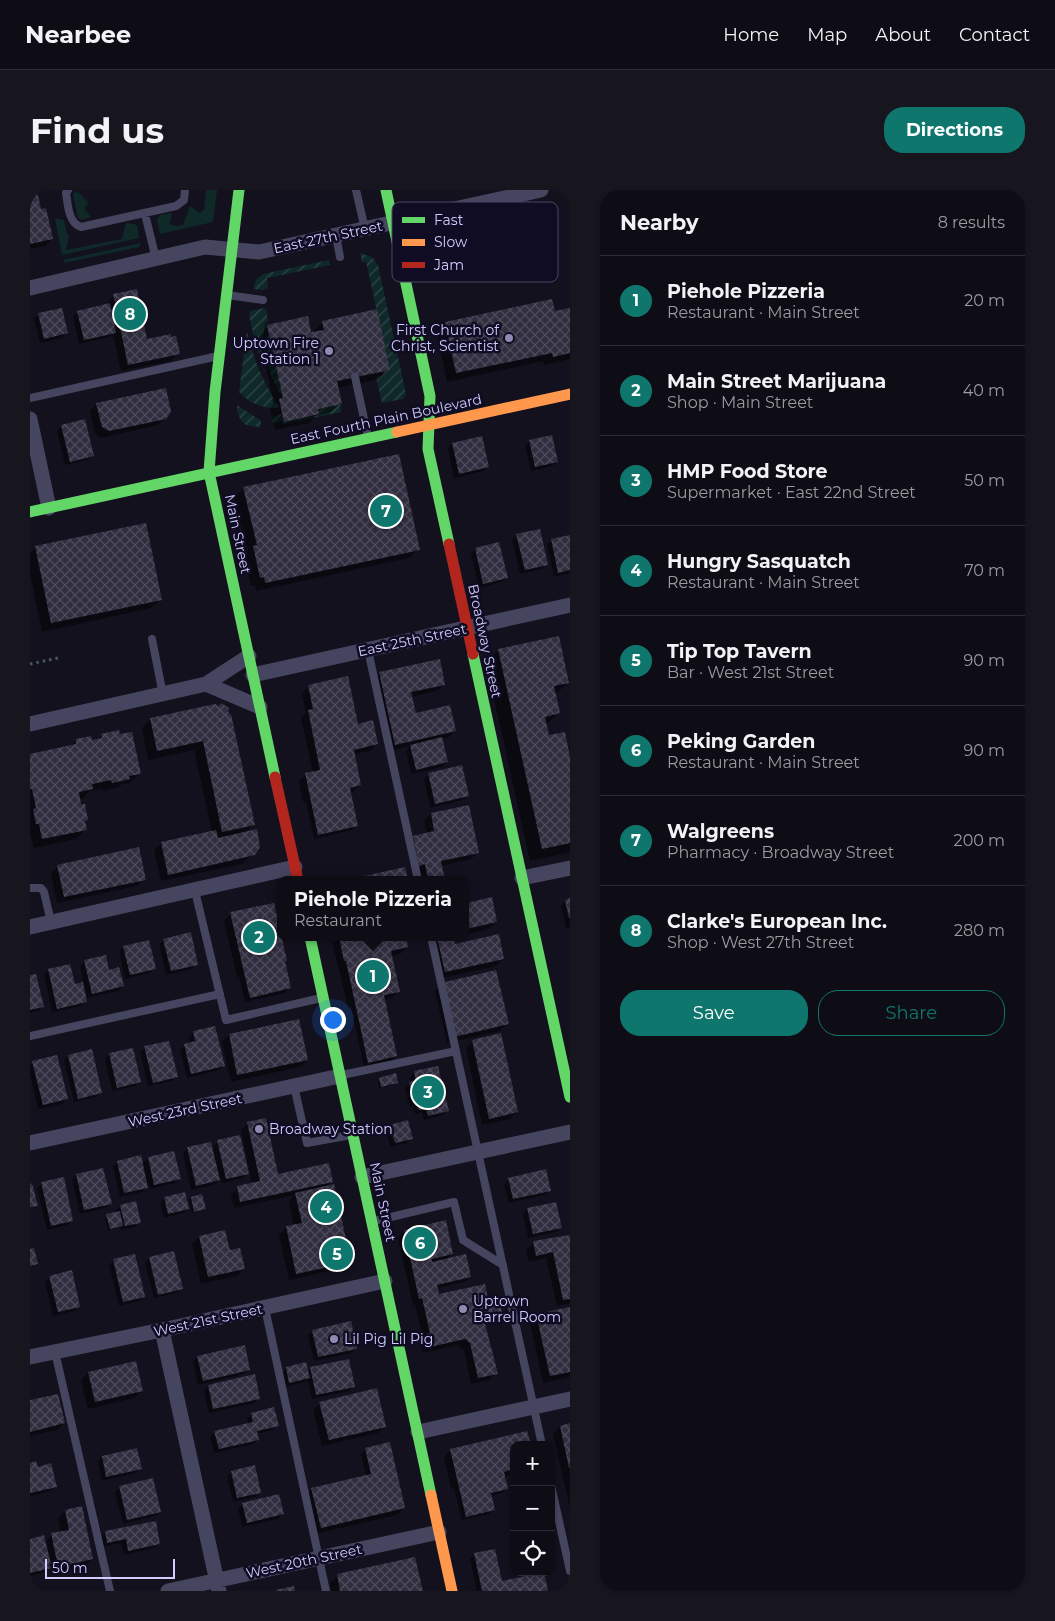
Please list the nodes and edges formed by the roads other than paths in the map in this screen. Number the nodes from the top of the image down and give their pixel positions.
1 (68, 190) edge
2 (185, 190) edge
3 (239, 190) edge
4 (356, 190) edge
5 (386, 190) edge
6 (541, 190) edge
7 (487, 202) edge
8 (145, 214) junction
9 (392, 218) edge
10 (392, 223) edge
11 (364, 229) junction
12 (336, 235) junction
13 (233, 250) junction
14 (340, 257) dead end
15 (156, 259) junction
16 (406, 282) edge
17 (30, 288) edge
18 (227, 295) junction
19 (263, 300) dead end
20 (220, 356) junction
21 (355, 377) dead end
22 (570, 394) edge
23 (30, 398) edge
24 (30, 419) edge
25 (428, 424) junction
26 (368, 438) junction
27 (209, 472) junction
28 (49, 508) junction
29 (30, 512) edge
30 (570, 605) edge
31 (467, 628) junction
32 (152, 639) dead end
33 (368, 650) junction
34 (249, 656) junction
35 (253, 675) junction
36 (206, 684) junction
37 (163, 695) junction
38 (260, 707) junction
39 (30, 724) edge
40 (570, 868) edge
41 (296, 873) edge
42 (277, 876) edge
43 (279, 876) edge
44 (417, 876) edge
45 (522, 878) junction
46 (30, 888) edge
47 (194, 891) junction
48 (51, 922) junction
49 (30, 927) edge
50 (311, 941) edge
51 (432, 941) edge
52 (220, 994) junction
53 (323, 997) junction
54 (30, 1036) edge
55 (456, 1051) junction
56 (340, 1076) junction
57 (294, 1086) junction
58 (570, 1098) edge
59 (570, 1132) edge
60 (353, 1134) junction
61 (30, 1143) edge
62 (478, 1152) junction
63 (362, 1177) junction
64 (372, 1222) junction
65 (503, 1264) junction
66 (385, 1281) junction
67 (265, 1308) junction
68 (162, 1330) junction
69 (55, 1352) junction
70 (30, 1357) edge
71 (570, 1399) edge
72 (534, 1407) junction
73 (418, 1432) junction
74 (541, 1441) edge
75 (551, 1486) edge
76 (439, 1532) junction
77 (320, 1558) junction
78 (570, 1571) edge
79 (217, 1586) edge
80 (110, 1591) edge
81 (168, 1591) edge
82 (326, 1591) edge
83 (452, 1591) edge

1 - 8 lane
2 - 8 lane
3 - 13 main road, Main Street
4 - 11 lane
5 - 9 main road, Broadway Street
6 - 7 street, East 27th Street
8 - 15 lane
10 - 11 street, East 27th Street
11 - 12 street, East 27th Street
12 - 13 street, East 27th Street
12 - 14 lane
13 - 15 street, East 27th Street
13 - 18 main road, Main Street
15 - 17 street, East 27th Street
16 - 25 main road, Broadway Street
18 - 19 lane
18 - 20 main road, Main Street
20 - 23 lane
20 - 27 main road, Main Street
21 - 26 lane
22 - 25 main road, East Fourth Plain Boulevard
24 - 28 street
25 - 26 main road, East Fourth Plain Boulevard
25 - 31 main road, Broadway Street
26 - 27 main road, East Fourth Plain Boulevard
27 - 28 main road, East Fourth Plain Boulevard
27 - 34 main road, Main Street
28 - 29 main road, East Fourth Plain Boulevard
30 - 31 street, East 25th Street
31 - 33 street, East 25th Street
31 - 45 main road, Broadway Street
32 - 37 lane
33 - 35 street, East 25th Street
33 - 44 lane
34 - 35 main road, Main Street
34 - 36 street
35 - 38 main road, Main Street
36 - 37 street
36 - 38 street
37 - 39 street
38 - 41 main road, Main Street
40 - 45 street
41 - 43 street
42 - 47 street
45 - 58 main road, Broadway Street
46 - 48 lane
47 - 48 street
47 - 52 lane
48 - 49 street
50 - 53 main road, Main Street
51 - 55 lane
52 - 53 lane
52 - 54 lane
53 - 56 main road, Main Street
55 - 56 lane
55 - 62 lane
56 - 57 street, West 23rd Street
56 - 60 main road, Main Street
57 - 60 lane
57 - 61 street, West 23rd Street
59 - 62 street
60 - 63 main road, Main Street
62 - 63 street
62 - 65 lane
63 - 64 main road, Main Street
64 - 65 lane
64 - 66 main road, Main Street
65 - 72 lane
66 - 67 street, West 21st Street
66 - 73 main road, Main Street
67 - 68 street, West 21st Street
67 - 77 lane
68 - 69 street, West 21st Street
68 - 79 street
69 - 70 street, West 21st Street
69 - 80 lane
71 - 72 street
72 - 73 street
72 - 74 lane
73 - 76 main road, Main Street
75 - 78 lane
76 - 77 street, West 20th Street
76 - 83 main road, Main Street
77 - 79 street, West 20th Street
77 - 82 lane
79 - 81 street, West 20th Street

